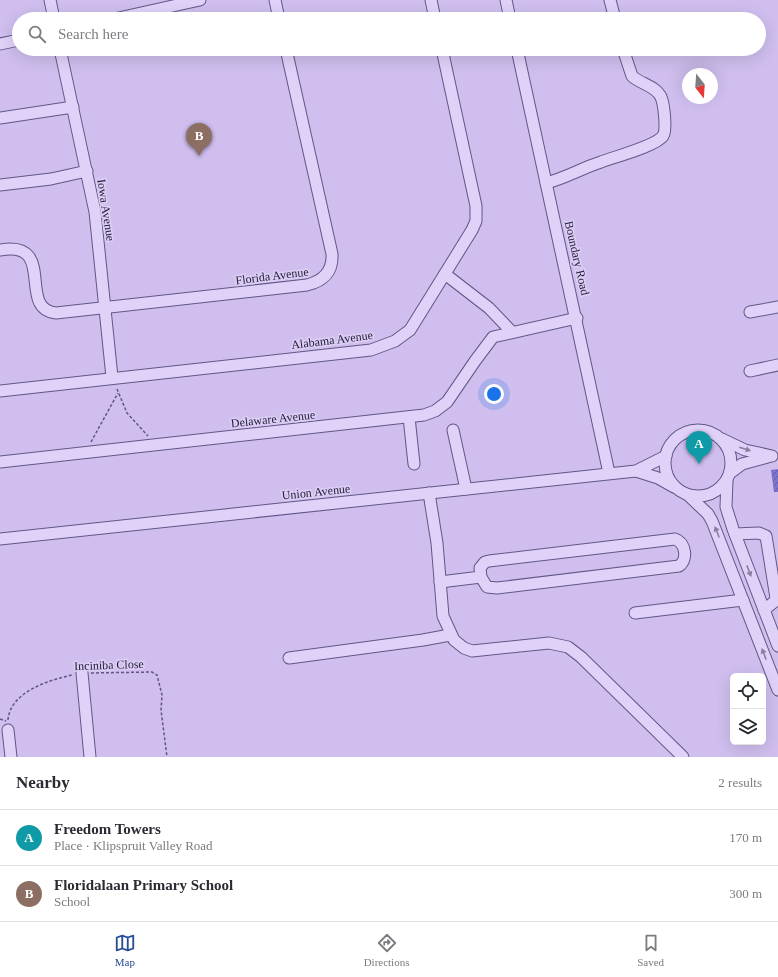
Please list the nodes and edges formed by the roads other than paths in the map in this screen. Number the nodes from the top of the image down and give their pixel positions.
1 (50, 0) edge
2 (200, 0) edge
3 (275, 0) edge
4 (431, 0) edge
5 (506, 0) edge
6 (610, 0) edge
7 (53, 12) edge
8 (146, 12) edge
9 (278, 12) edge
10 (434, 12) edge
11 (509, 12) edge
12 (613, 12) edge
13 (12, 41) edge
14 (0, 44) edge
15 (62, 56) edge
16 (288, 56) edge
17 (444, 56) edge
18 (519, 56) edge
19 (625, 56) edge
20 (73, 107) junction
21 (0, 118) edge
22 (87, 171) junction
23 (546, 183) junction
24 (0, 185) edge
25 (0, 250) edge
26 (445, 274) junction
27 (778, 307) edge
28 (105, 309) junction
29 (750, 312) dead end
30 (576, 318) junction
31 (512, 332) junction
32 (778, 365) edge
33 (750, 371) dead end
34 (112, 377) junction
35 (0, 391) edge
36 (408, 417) junction
37 (452, 430) dead end
38 (720, 438) junction
39 (775, 455) edge
40 (666, 456) junction
41 (0, 462) edge
42 (414, 464) dead end
43 (636, 471) junction
44 (609, 474) junction
45 (728, 476) junction
46 (677, 488) junction
47 (466, 490) junction
48 (429, 493) junction
49 (687, 494) junction
50 (735, 534) junction
51 (0, 539) edge
52 (481, 577) junction
53 (440, 582) junction
54 (743, 600) junction
55 (764, 610) junction
56 (635, 613) dead end
57 (450, 635) junction
58 (777, 640) edge
59 (289, 658) dead end
60 (82, 673) road end
61 (778, 690) edge
62 (8, 726) road end
63 (11, 757) edge
64 (90, 757) edge
65 (683, 757) edge

1 - 7 street
2 - 8 street
3 - 9 street
4 - 10 street
5 - 11 street
6 - 12 street
13 - 14 street
15 - 20 street, Iowa Avenue
16 - 28 street, Florida Avenue
17 - 26 street, Alabama Avenue
18 - 23 street, Boundary Road
19 - 23 street
20 - 21 street
20 - 22 street, Iowa Avenue
22 - 24 street
22 - 28 street, Iowa Avenue
23 - 30 street, Boundary Road
25 - 28 street, Florida Avenue
26 - 31 street
26 - 34 street, Alabama Avenue
27 - 29 street
28 - 34 street, Iowa Avenue
30 - 31 street, Delaware Avenue
30 - 44 street, Boundary Road
31 - 36 street, Delaware Avenue
32 - 33 street
34 - 35 street, Alabama Avenue
36 - 41 street, Delaware Avenue
36 - 42 street
37 - 47 street
38 -> 39 street
38 - 40 street
38 - 45 street
39 - 45 street
40 - 43 street, Union Avenue
40 - 46 street
43 - 44 street, Union Avenue
43 - 46 street, Union Avenue
44 - 47 street, Union Avenue
45 - 49 street
45 - 50 street
46 - 49 street
47 - 48 street, Union Avenue
48 - 51 street, Union Avenue
48 - 53 street
54 -> 49 street
50 -> 55 street
50 - 55 street
52 - 52 street
52 - 53 street
53 - 57 street
54 - 56 street
61 -> 54 street
55 - 58 street
57 - 59 street
57 - 65 street
60 - 64 street
62 - 63 street

